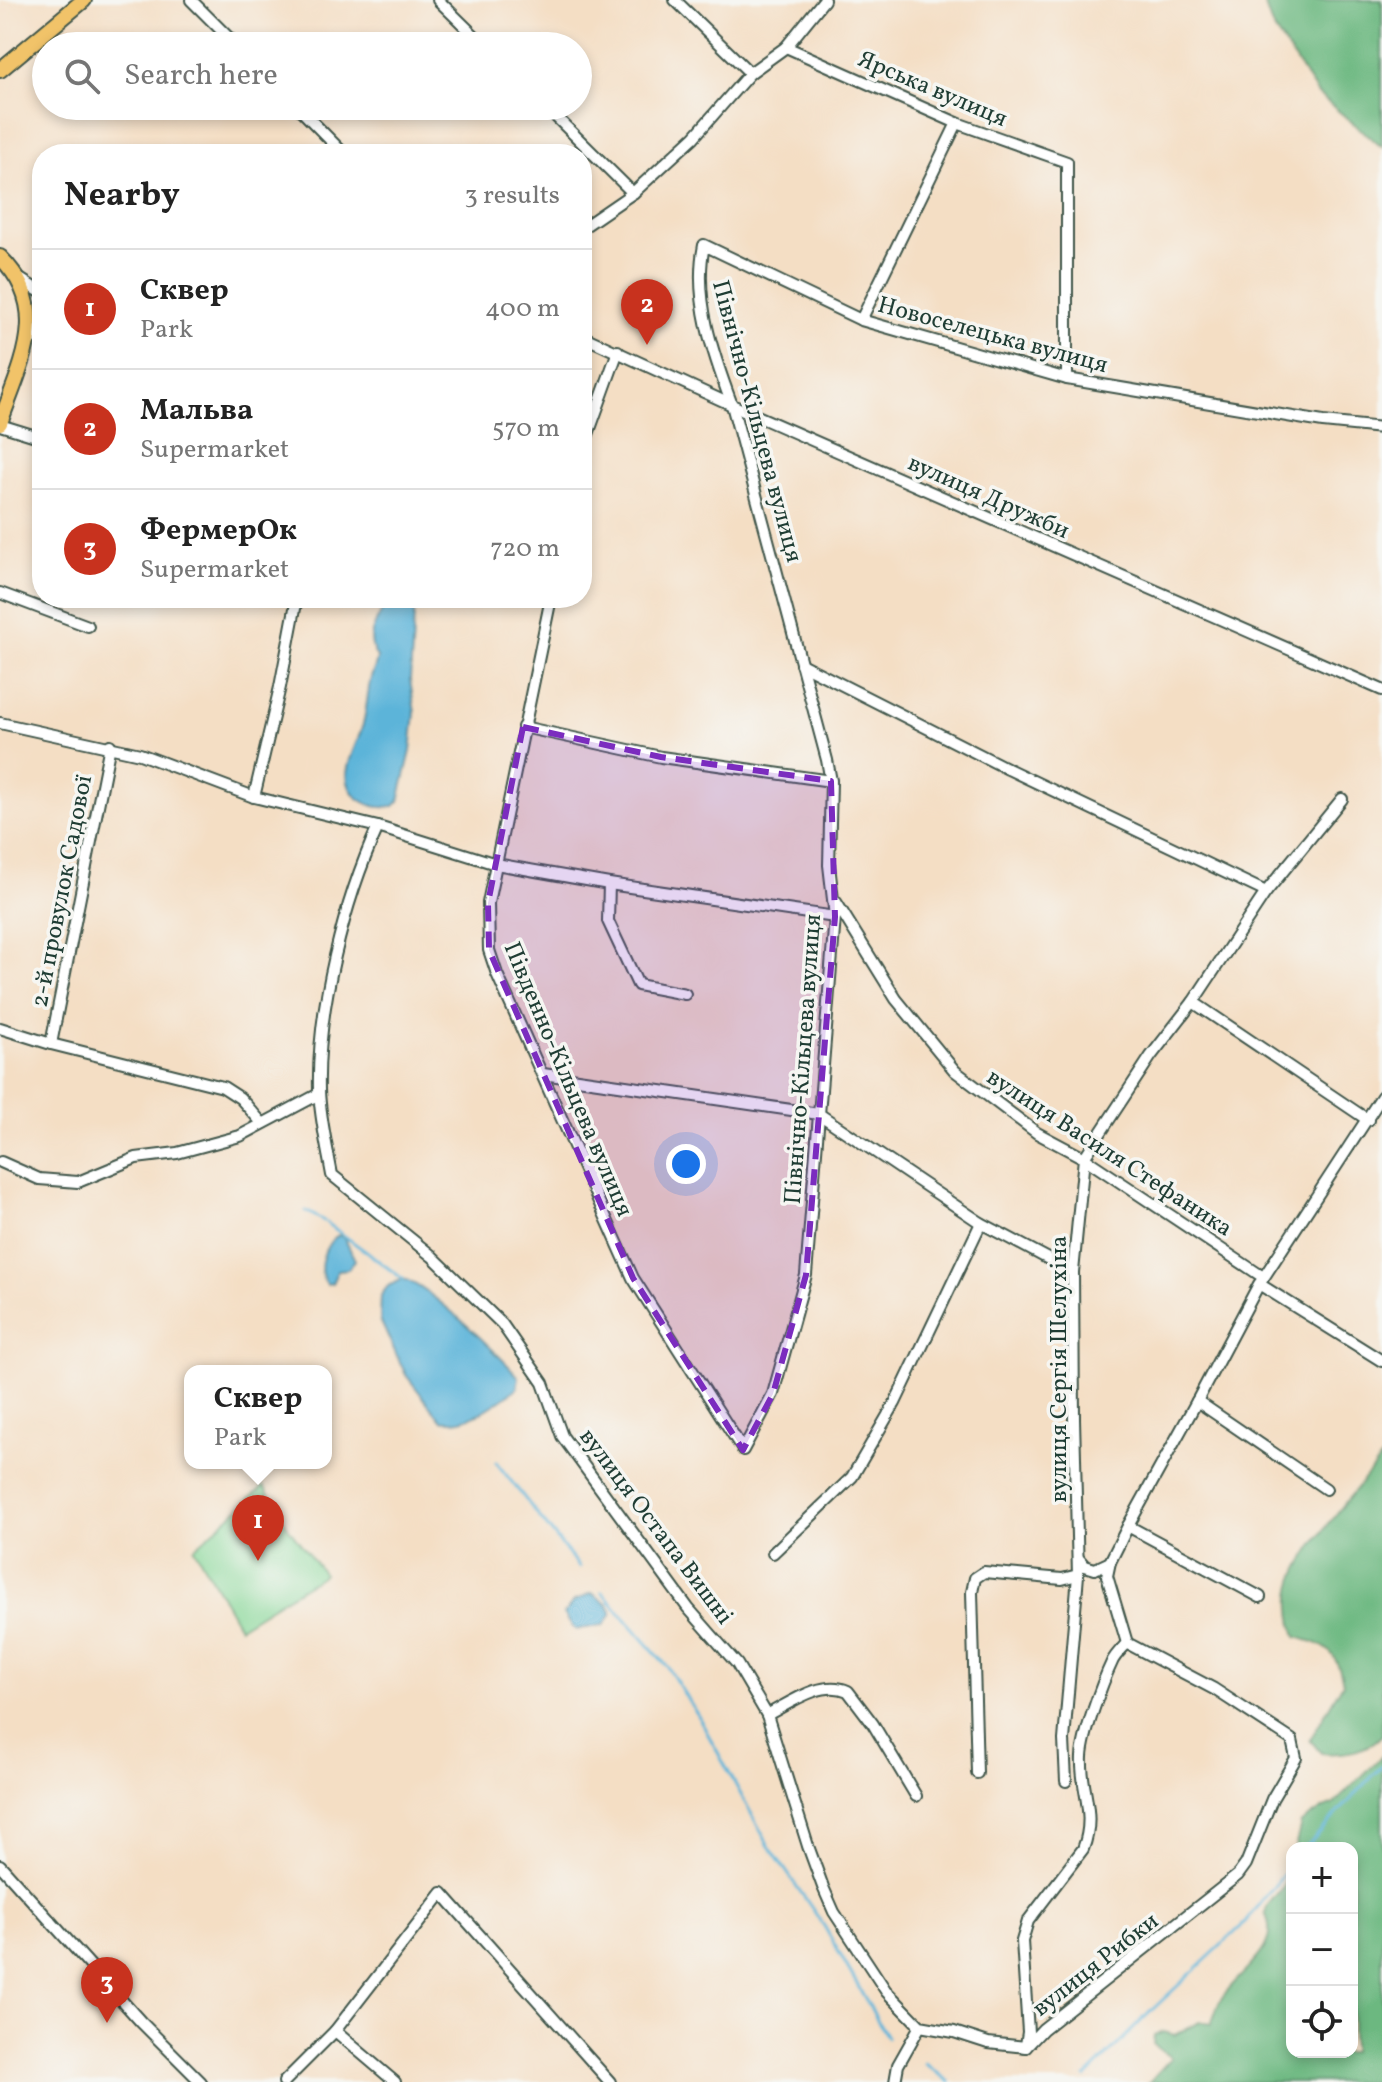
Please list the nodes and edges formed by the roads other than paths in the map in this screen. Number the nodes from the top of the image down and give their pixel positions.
1 (82, 0) edge
2 (191, 0) edge
3 (438, 0) edge
4 (675, 0) edge
5 (824, 0) edge
6 (45, 32) edge
7 (223, 32) edge
8 (471, 32) edge
9 (32, 43) edge
10 (786, 47) junction
11 (0, 70) edge
12 (750, 73) junction
13 (311, 120) edge
14 (559, 120) edge
15 (957, 123) junction
16 (334, 144) edge
17 (583, 144) edge
18 (592, 152) edge
19 (633, 193) junction
20 (592, 222) edge
21 (704, 245) joint
22 (0, 257) edge
23 (17, 277) junction
24 (32, 287) edge
25 (861, 320) junction
26 (32, 338) edge
27 (592, 340) edge
28 (28, 343) junction
29 (618, 351) junction
30 (1067, 379) junction
31 (732, 405) junction
32 (592, 423) edge
33 (0, 424) edge
34 (1382, 428) edge
35 (32, 435) edge
36 (0, 593) edge
37 (32, 605) edge
38 (40, 608) edge
39 (295, 608) edge
40 (549, 608) edge
41 (88, 626) dead end
42 (801, 664) junction
43 (1382, 690) edge
44 (0, 723) edge
45 (523, 727) junction
46 (110, 745) junction
47 (831, 781) junction
48 (254, 797) junction
49 (1342, 799) dead end
50 (378, 827) junction
51 (496, 864) junction
52 (609, 884) junction
53 (1266, 892) junction
54 (833, 897) junction
55 (835, 917) junction
56 (685, 994) dead end
57 (1193, 1002) junction
58 (0, 1028) edge
59 (51, 1044) junction
60 (543, 1074) junction
61 (319, 1094) junction
62 (1382, 1096) edge
63 (819, 1114) junction
64 (1368, 1120) junction
65 (262, 1123) junction
66 (1084, 1158) junction
67 (1, 1162) edge
68 (981, 1223) junction
69 (1073, 1272) junction
70 (1261, 1281) junction
71 (1382, 1361) edge
72 (1197, 1401) junction
73 (743, 1450) joint
74 (1326, 1489) dead end
75 (1128, 1526) junction
76 (773, 1553) dead end
77 (1078, 1558) junction
78 (1110, 1562) junction
79 (1078, 1575) junction
80 (1260, 1597) dead end
81 (1127, 1643) junction
82 (767, 1715) junction
83 (977, 1773) dead end
84 (1066, 1781) dead end
85 (916, 1796) dead end
86 (0, 1865) edge
87 (920, 2026) junction
88 (335, 2031) junction
89 (1026, 2047) junction
90 (201, 2082) edge
91 (284, 2082) edge
92 (395, 2082) edge
93 (610, 2082) edge
94 (895, 2082) edge

1 - 6 main road
2 - 7 street
3 - 8 street
4 - 12 street
5 - 10 street
9 - 11 main road
10 - 12 street
10 - 15 street, Ярська вулиця
12 - 19 street
13 - 16 street
14 - 17 street
15 - 25 street
15 - 30 street, Ярська вулиця
18 - 19 street
19 - 20 street
21 - 25 street, Новоселецька вулиця
21 - 31 street, Північно-Кільцева вулиця
22 - 23 main road
23 - 24 street
23 - 28 main road
25 - 30 street, Новоселецька вулиця
26 - 28 street
27 - 29 street, вулиця Дружби
28 - 33 main road
29 - 31 street, вулиця Дружби
29 - 32 street
30 - 34 street, Новоселецька вулиця
31 - 42 street, Північно-Кільцева вулиця
31 - 43 street, вулиця Дружби
33 - 35 street
36 - 37 street
38 - 41 street
39 - 48 street
40 - 45 street, Південно-Кільцева вулиця
42 - 47 street, Північно-Кільцева вулиця
42 - 53 street
44 - 46 street
45 - 47 street
45 - 51 street, Південно-Кільцева вулиця
46 - 48 street
46 - 59 street, 2-й провулок Садової
47 - 54 street, Північно-Кільцева вулиця
48 - 50 street
49 - 53 street, вулиця Сергія Шелухіна
50 - 51 street
50 - 61 street, вулиця Остапа Вишні
51 - 52 street
51 - 60 street, Південно-Кільцева вулиця
52 - 55 street
52 - 56 street
53 - 57 street, вулиця Сергія Шелухіна
54 - 55 street, Північно-Кільцева вулиця
54 - 66 street, вулиця Василя Стефаника
55 - 63 street, Північно-Кільцева вулиця
57 - 64 street
57 - 66 street, вулиця Сергія Шелухіна
58 - 59 street
59 - 65 street
60 - 63 street
60 - 73 street, Південно-Кільцева вулиця
61 - 65 street
61 - 82 street, вулиця Остапа Вишні
62 - 64 street
63 - 68 street
63 - 73 street, Північно-Кільцева вулиця
64 - 70 street
65 - 67 street
66 - 69 street, вулиця Сергія Шелухіна
66 - 70 street, вулиця Василя Стефаника
68 - 69 street
68 - 76 street
69 - 77 street, вулиця Сергія Шелухіна
70 - 71 street
70 - 72 street
72 - 74 street
72 - 75 street
75 - 78 street
75 - 80 street
77 - 78 street
77 - 79 street, вулиця Сергія Шелухіна
78 - 81 street
79 - 83 street
79 - 84 street, вулиця Сергія Шелухіна
81 - 89 street, вулиця Рибки
81 - 89 street, вулиця Рибки
82 - 85 street
82 - 87 street, вулиця Остапа Вишні
86 - 90 street
87 - 89 street
87 - 94 street
88 - 91 street
88 - 92 street
88 - 93 street

